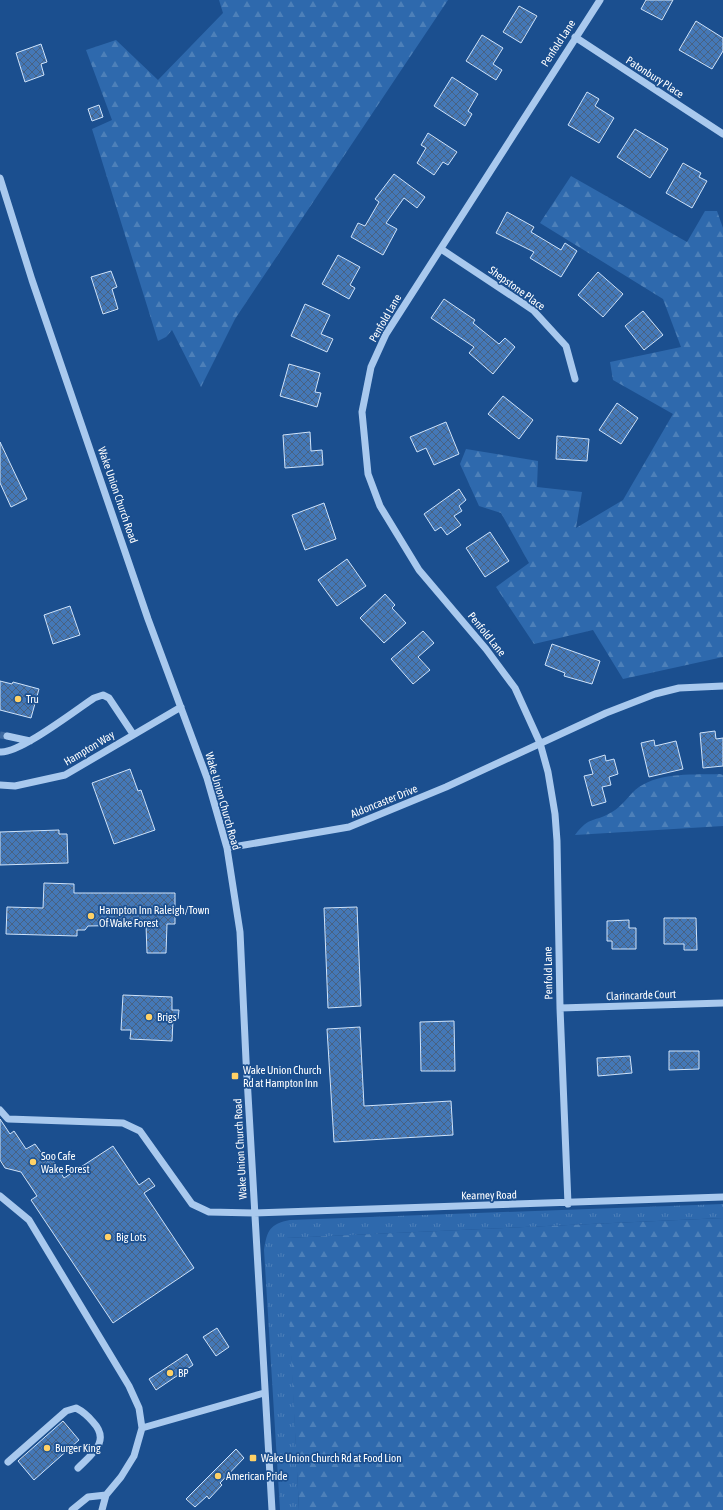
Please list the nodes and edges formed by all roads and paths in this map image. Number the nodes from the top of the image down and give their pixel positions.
1 (600, 0) edge
2 (575, 37) junction
3 (723, 134) edge
4 (0, 178) edge
5 (441, 249) junction
6 (575, 379) dead end
7 (723, 686) edge
8 (181, 707) junction
9 (133, 734) junction
10 (7, 736) tunnel mouth
11 (30, 741) junction
12 (540, 743) junction
13 (0, 752) edge
14 (0, 785) edge
15 (227, 848) junction
16 (723, 1003) edge
17 (560, 1008) junction
18 (0, 1110) edge
19 (0, 1196) edge
20 (723, 1197) edge
21 (568, 1204) junction
22 (254, 1213) junction
23 (264, 1393) junction
24 (142, 1428) junction
25 (8, 1462) dead end
26 (78, 1468) dead end
27 (106, 1496) junction
28 (72, 1510) edge
29 (102, 1510) edge
30 (272, 1510) edge

1 - 2 street, Penfold Lane
2 - 3 street, Patonbury Place
2 - 5 street, Penfold Lane
4 - 8 street, Wake Union Church Road
5 - 6 street, Shepstone Place
5 - 12 street, Penfold Lane
7 - 12 street
8 - 9 street, Hampton Way
8 - 15 street, Wake Union Church Road
9 - 11 street
9 - 14 street, Hampton Way
10 - 11 street
11 - 13 street
12 - 15 street, Aldoncaster Drive
12 - 17 street, Penfold Lane
15 - 22 street, Wake Union Church Road
16 - 17 street, Clarincarde Court
17 - 21 street, Penfold Lane
18 - 22 street, Kearney Road
19 - 24 street
20 - 21 street, Kearney Road
21 - 22 street, Kearney Road
22 - 23 street, Wake Union Church Road
23 - 24 street
23 - 30 street, Wake Union Church Road
24 - 27 street
25 - 26 street
27 - 28 street
27 - 29 street

